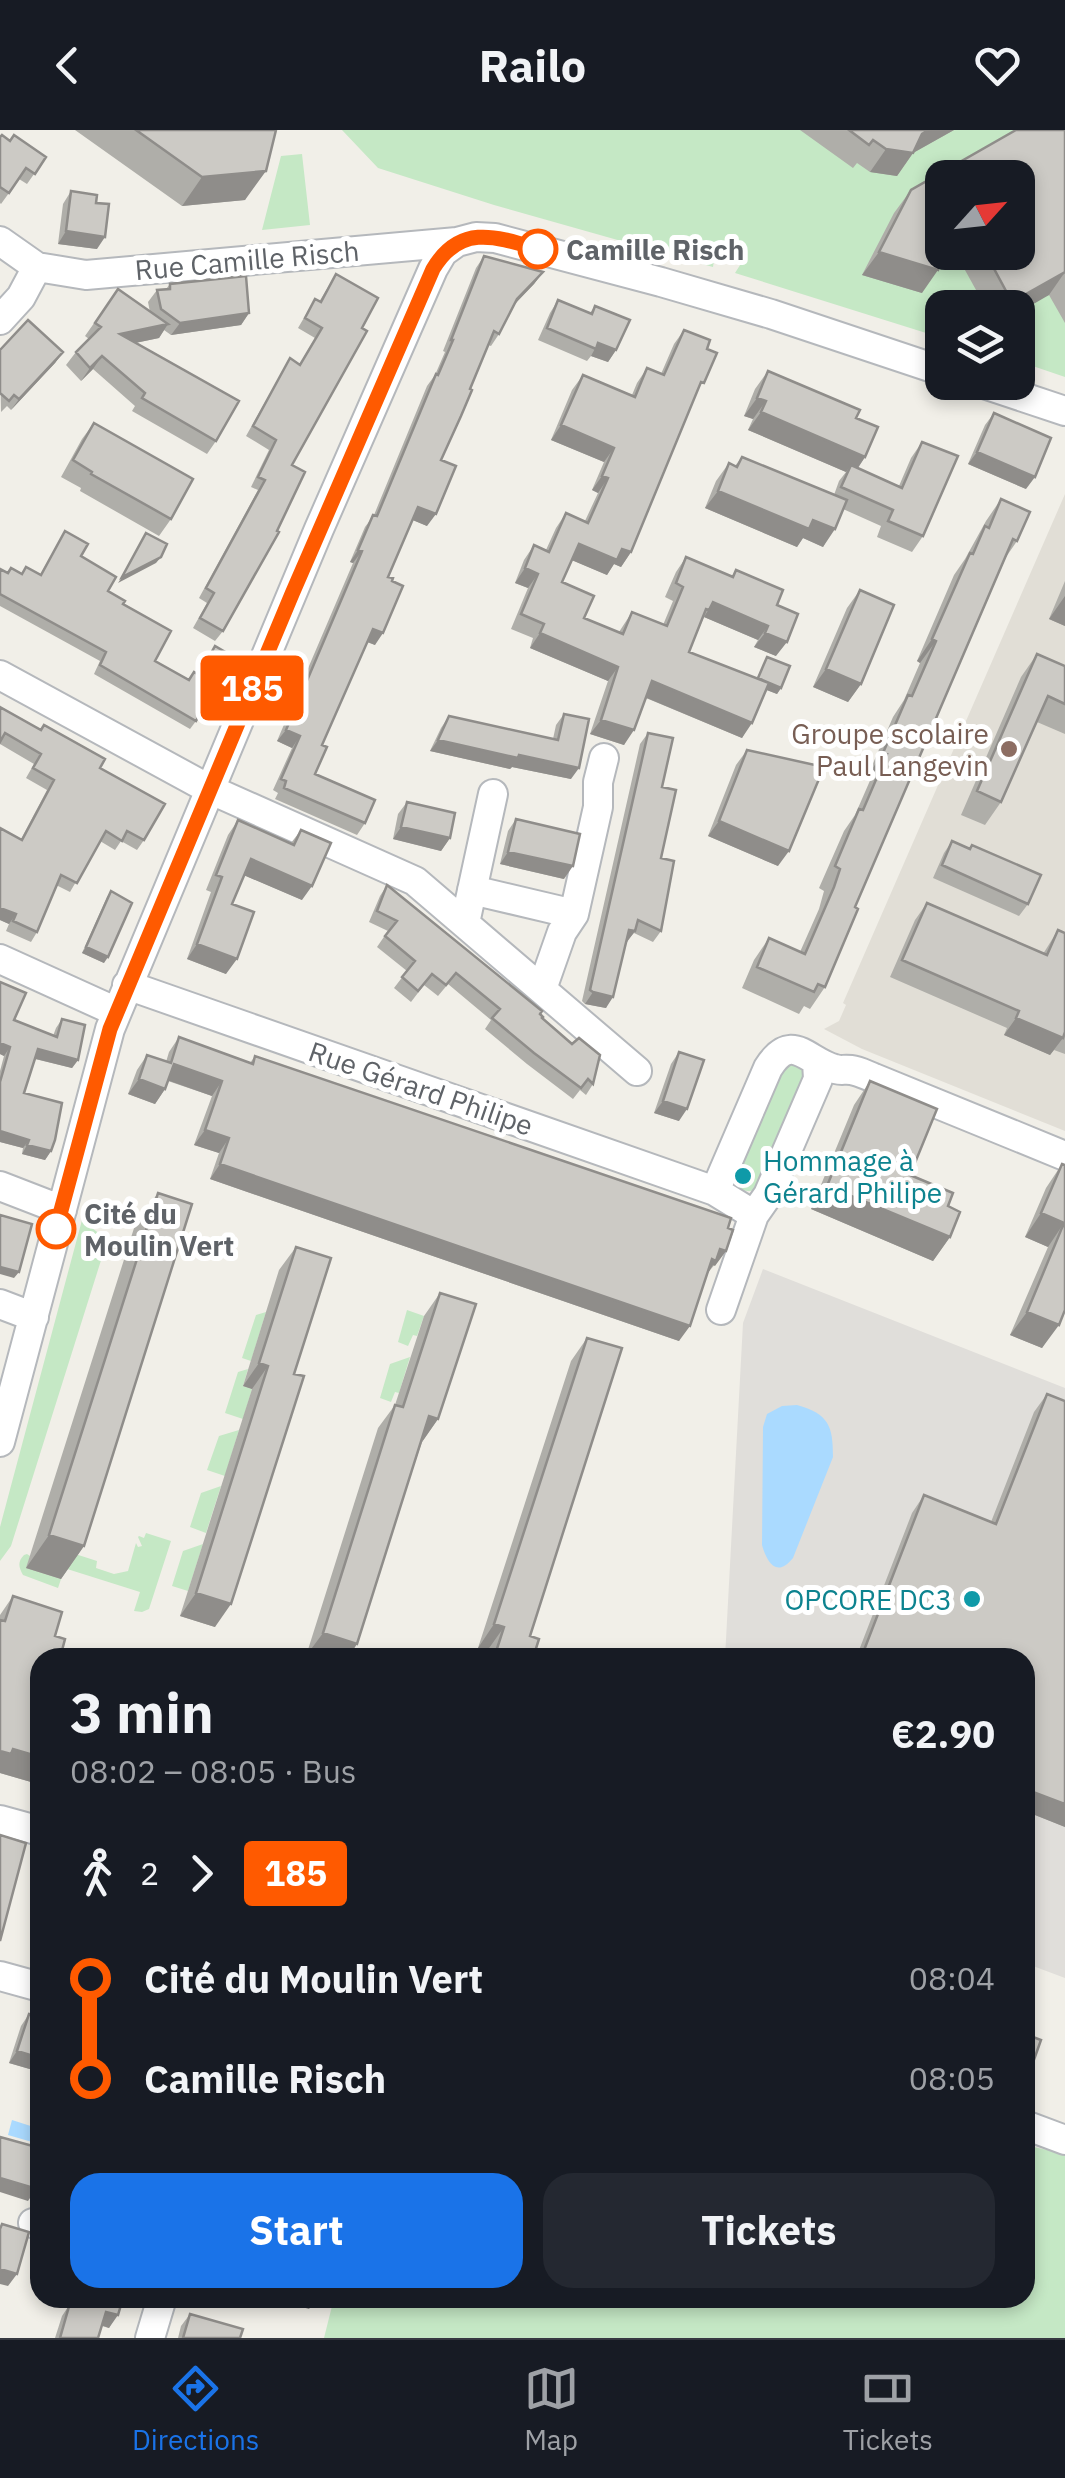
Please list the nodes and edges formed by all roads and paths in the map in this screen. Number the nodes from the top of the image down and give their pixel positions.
1 (0, 241) edge
2 (457, 242) junction
3 (37, 267) junction
4 (0, 320) edge
5 (925, 365) edge
6 (1032, 400) edge
7 (1065, 411) edge
8 (0, 675) edge
9 (604, 758) dead end
10 (209, 790) junction
11 (492, 794) dead end
12 (472, 890) junction
13 (574, 914) junction
14 (465, 923) junction
15 (0, 959) edge
16 (128, 985) junction
17 (542, 990) junction
18 (117, 1012) junction
19 (817, 1062) junction
20 (637, 1071) dead end
21 (1065, 1156) edge
22 (0, 1186) edge
23 (715, 1191) junction
24 (62, 1210) junction
25 (754, 1215) junction
26 (0, 1304) edge
27 (720, 1310) dead end
28 (34, 1317) junction
29 (0, 1442) edge
30 (0, 1820) edge
31 (30, 1828) edge
32 (0, 1976) edge
33 (30, 1984) edge
34 (1035, 2129) edge
35 (1065, 2140) edge
36 (159, 2308) edge
37 (150, 2338) edge

1 - 3 street
2 - 3 street, Rue Camille Risch
2 - 5 street, Rue Camille Risch
2 - 10 street
3 - 4 street
6 - 7 street
8 - 10 street
9 - 13 street
10 - 14 street
10 - 16 street
11 - 12 street
12 - 13 street
12 - 14 street
13 - 17 street
14 - 17 street
15 - 18 street
16 - 18 street
16 - 23 street, Rue Gérard Philipe
17 - 20 street
18 - 24 street
19 - 21 street
19 - 23 street
19 - 25 street
22 - 24 street
23 - 25 street, Rue Gérard Philipe
24 - 28 street
25 - 27 street
26 - 28 street
28 - 29 street
30 - 31 street
32 - 33 street
34 - 35 street
36 - 37 street

